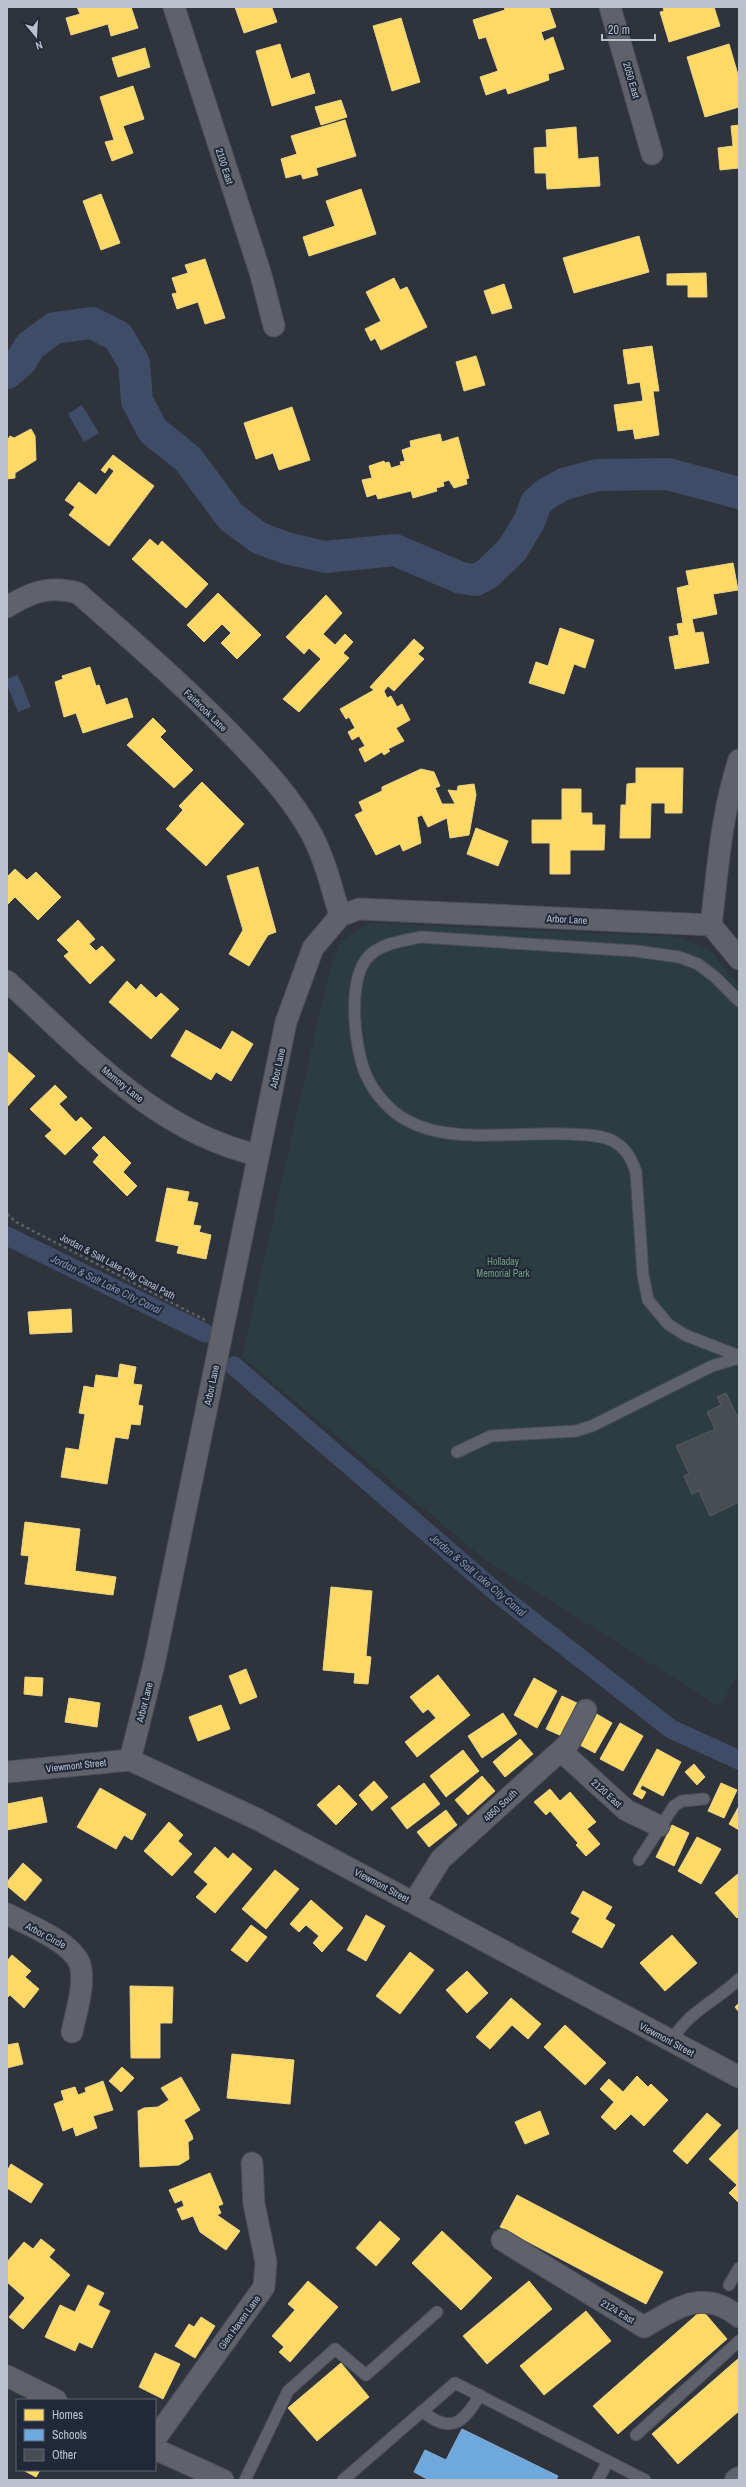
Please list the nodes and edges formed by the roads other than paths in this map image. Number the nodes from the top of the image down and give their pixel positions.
1 (174, 7) edge
2 (610, 7) edge
3 (652, 154) dead end
4 (274, 326) dead end
5 (7, 607) edge
6 (739, 760) edge
7 (340, 916) junction
8 (711, 925) junction
9 (739, 959) edge
10 (7, 981) edge
11 (739, 1001) edge
12 (258, 1155) junction
13 (739, 1357) edge
14 (457, 1452) dead end
15 (586, 1710) dead end
16 (561, 1751) junction
17 (130, 1760) junction
18 (7, 1772) edge
19 (704, 1799) dead end
20 (659, 1826) junction
21 (639, 1860) dead end
22 (414, 1902) junction
23 (7, 1914) edge
24 (739, 1979) edge
25 (72, 2032) dead end
26 (670, 2041) junction
27 (739, 2077) edge
28 (252, 2163) dead end
29 (502, 2240) dead end
30 (739, 2268) edge
31 (729, 2285) dead end
32 (437, 2312) dead end
33 (739, 2317) edge
34 (739, 2341) edge
35 (7, 2376) edge
36 (480, 2395) junction
37 (54, 2399) edge
38 (422, 2411) junction
39 (636, 2435) dead end
40 (156, 2438) edge
41 (156, 2449) edge
42 (608, 2461) junction
43 (739, 2478) edge
44 (223, 2480) edge
45 (244, 2480) edge
46 (343, 2480) edge
47 (598, 2480) edge
48 (645, 2480) edge
49 (736, 2480) edge

1 - 4 street, 2100 East
2 - 3 street, 2050 East
5 - 7 street, Fairbrook Lane
6 - 8 street
7 - 8 street, Arbor Lane
7 - 12 street, Arbor Lane
8 - 9 street
10 - 12 street, Memory Lane
11 - 13 lane
12 - 17 street, Arbor Lane
13 - 14 lane
15 - 16 street, 4850 South
16 - 20 street, 2120 East
16 - 22 street, 4850 South
17 - 18 street, Viewmont Street
17 - 22 street, Viewmont Street
19 - 20 lane
20 - 21 lane
22 - 26 street, Viewmont Street
23 - 25 street, Arbor Circle
24 - 26 lane
26 - 27 street, Viewmont Street
28 - 40 street, Glen Haven Lane
29 - 33 street, 2124 East
30 - 31 lane
32 - 45 lane
34 - 39 lane
35 - 37 street
36 - 38 lane
36 - 38 lane
36 - 42 lane
38 - 46 lane
41 - 44 street
42 - 47 lane
42 - 48 lane
43 - 49 main road

